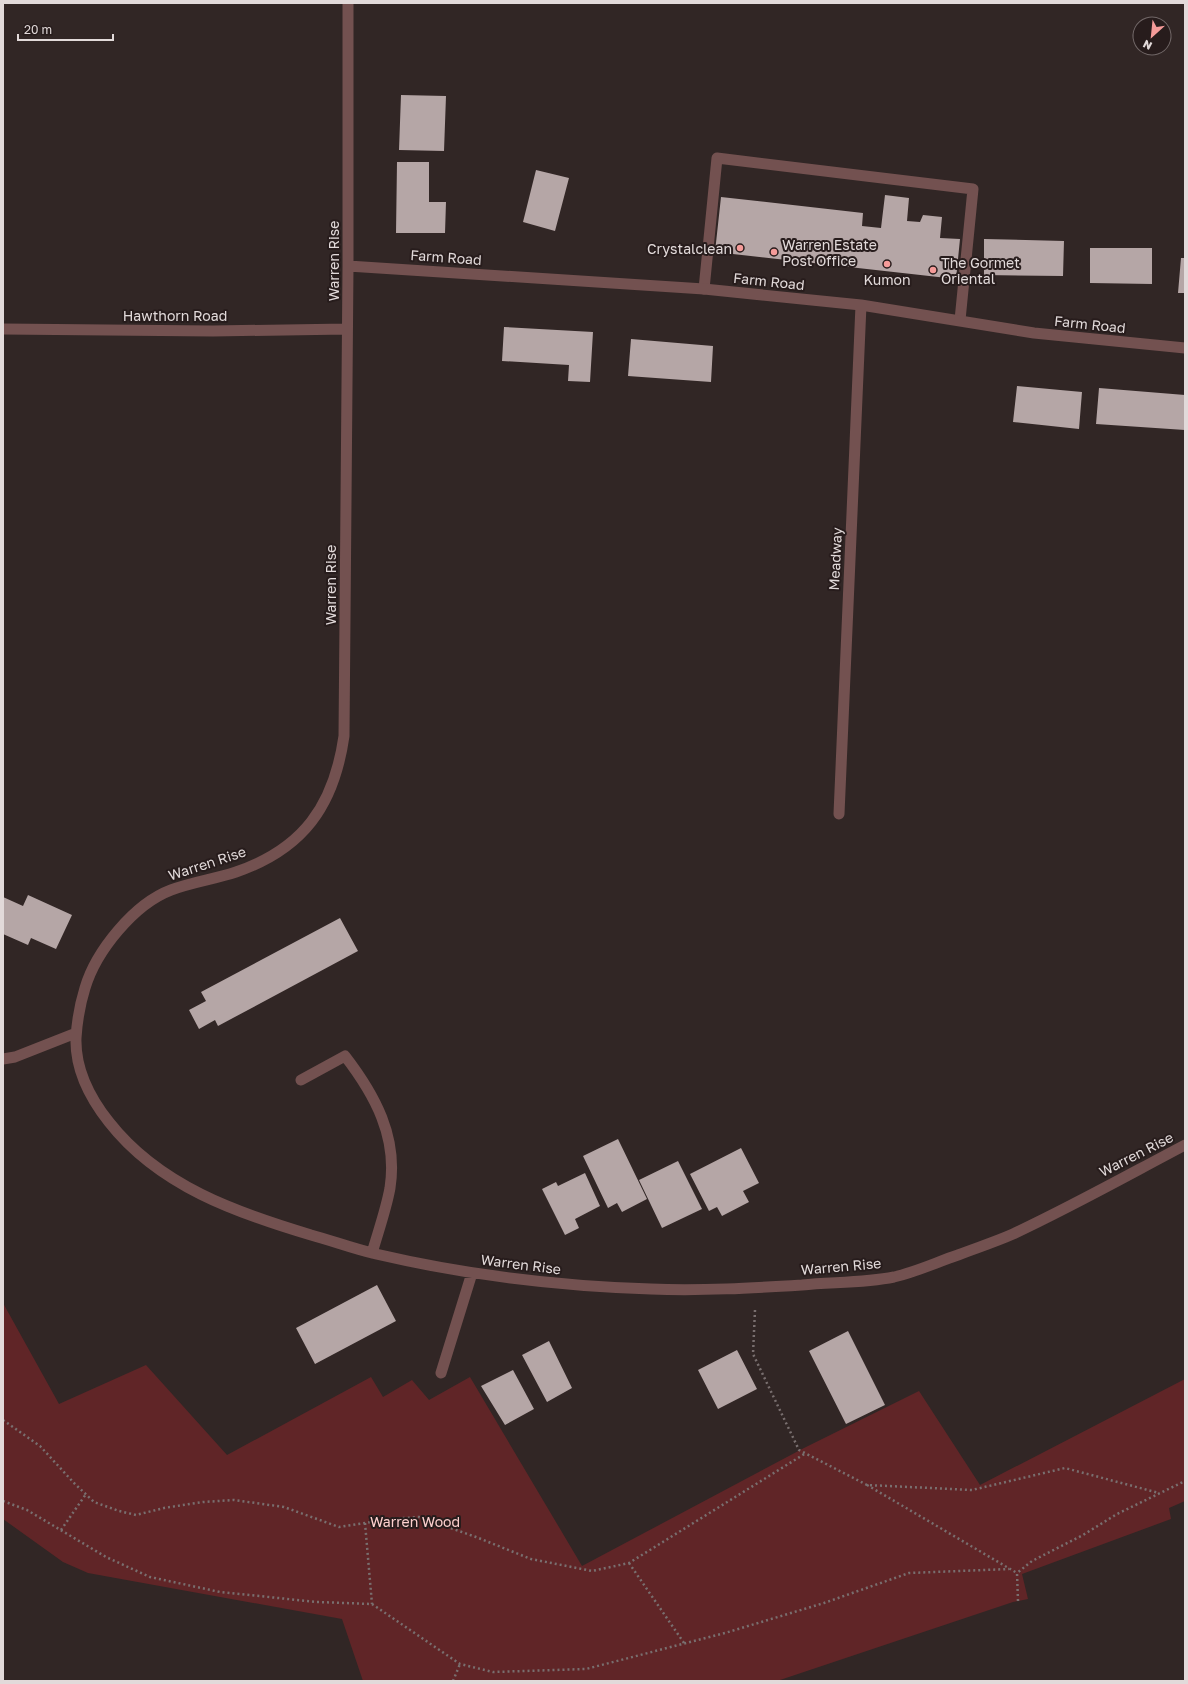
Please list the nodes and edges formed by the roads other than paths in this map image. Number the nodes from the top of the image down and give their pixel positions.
1 (348, 3) edge
2 (348, 266) junction
3 (704, 289) junction
4 (861, 305) junction
5 (960, 320) junction
6 (3, 329) edge
7 (347, 329) junction
8 (1185, 348) edge
9 (839, 814) dead end
10 (76, 1033) junction
11 (3, 1059) edge
12 (301, 1080) dead end
13 (1185, 1145) edge
14 (372, 1253) junction
15 (472, 1274) junction
16 (441, 1373) dead end

1 - 2 street, Warren Rise
2 - 3 street, Farm Road
2 - 7 street, Warren Rise
3 - 4 street, Farm Road
3 - 5 street
4 - 5 street, Farm Road
4 - 9 street, Meadway
5 - 8 street, Farm Road
6 - 7 street, Hawthorn Road
7 - 10 street, Warren Rise
10 - 11 street
10 - 14 street, Warren Rise
12 - 14 street
13 - 15 street, Warren Rise
14 - 15 street, Warren Rise
15 - 16 street, Warren Rise

